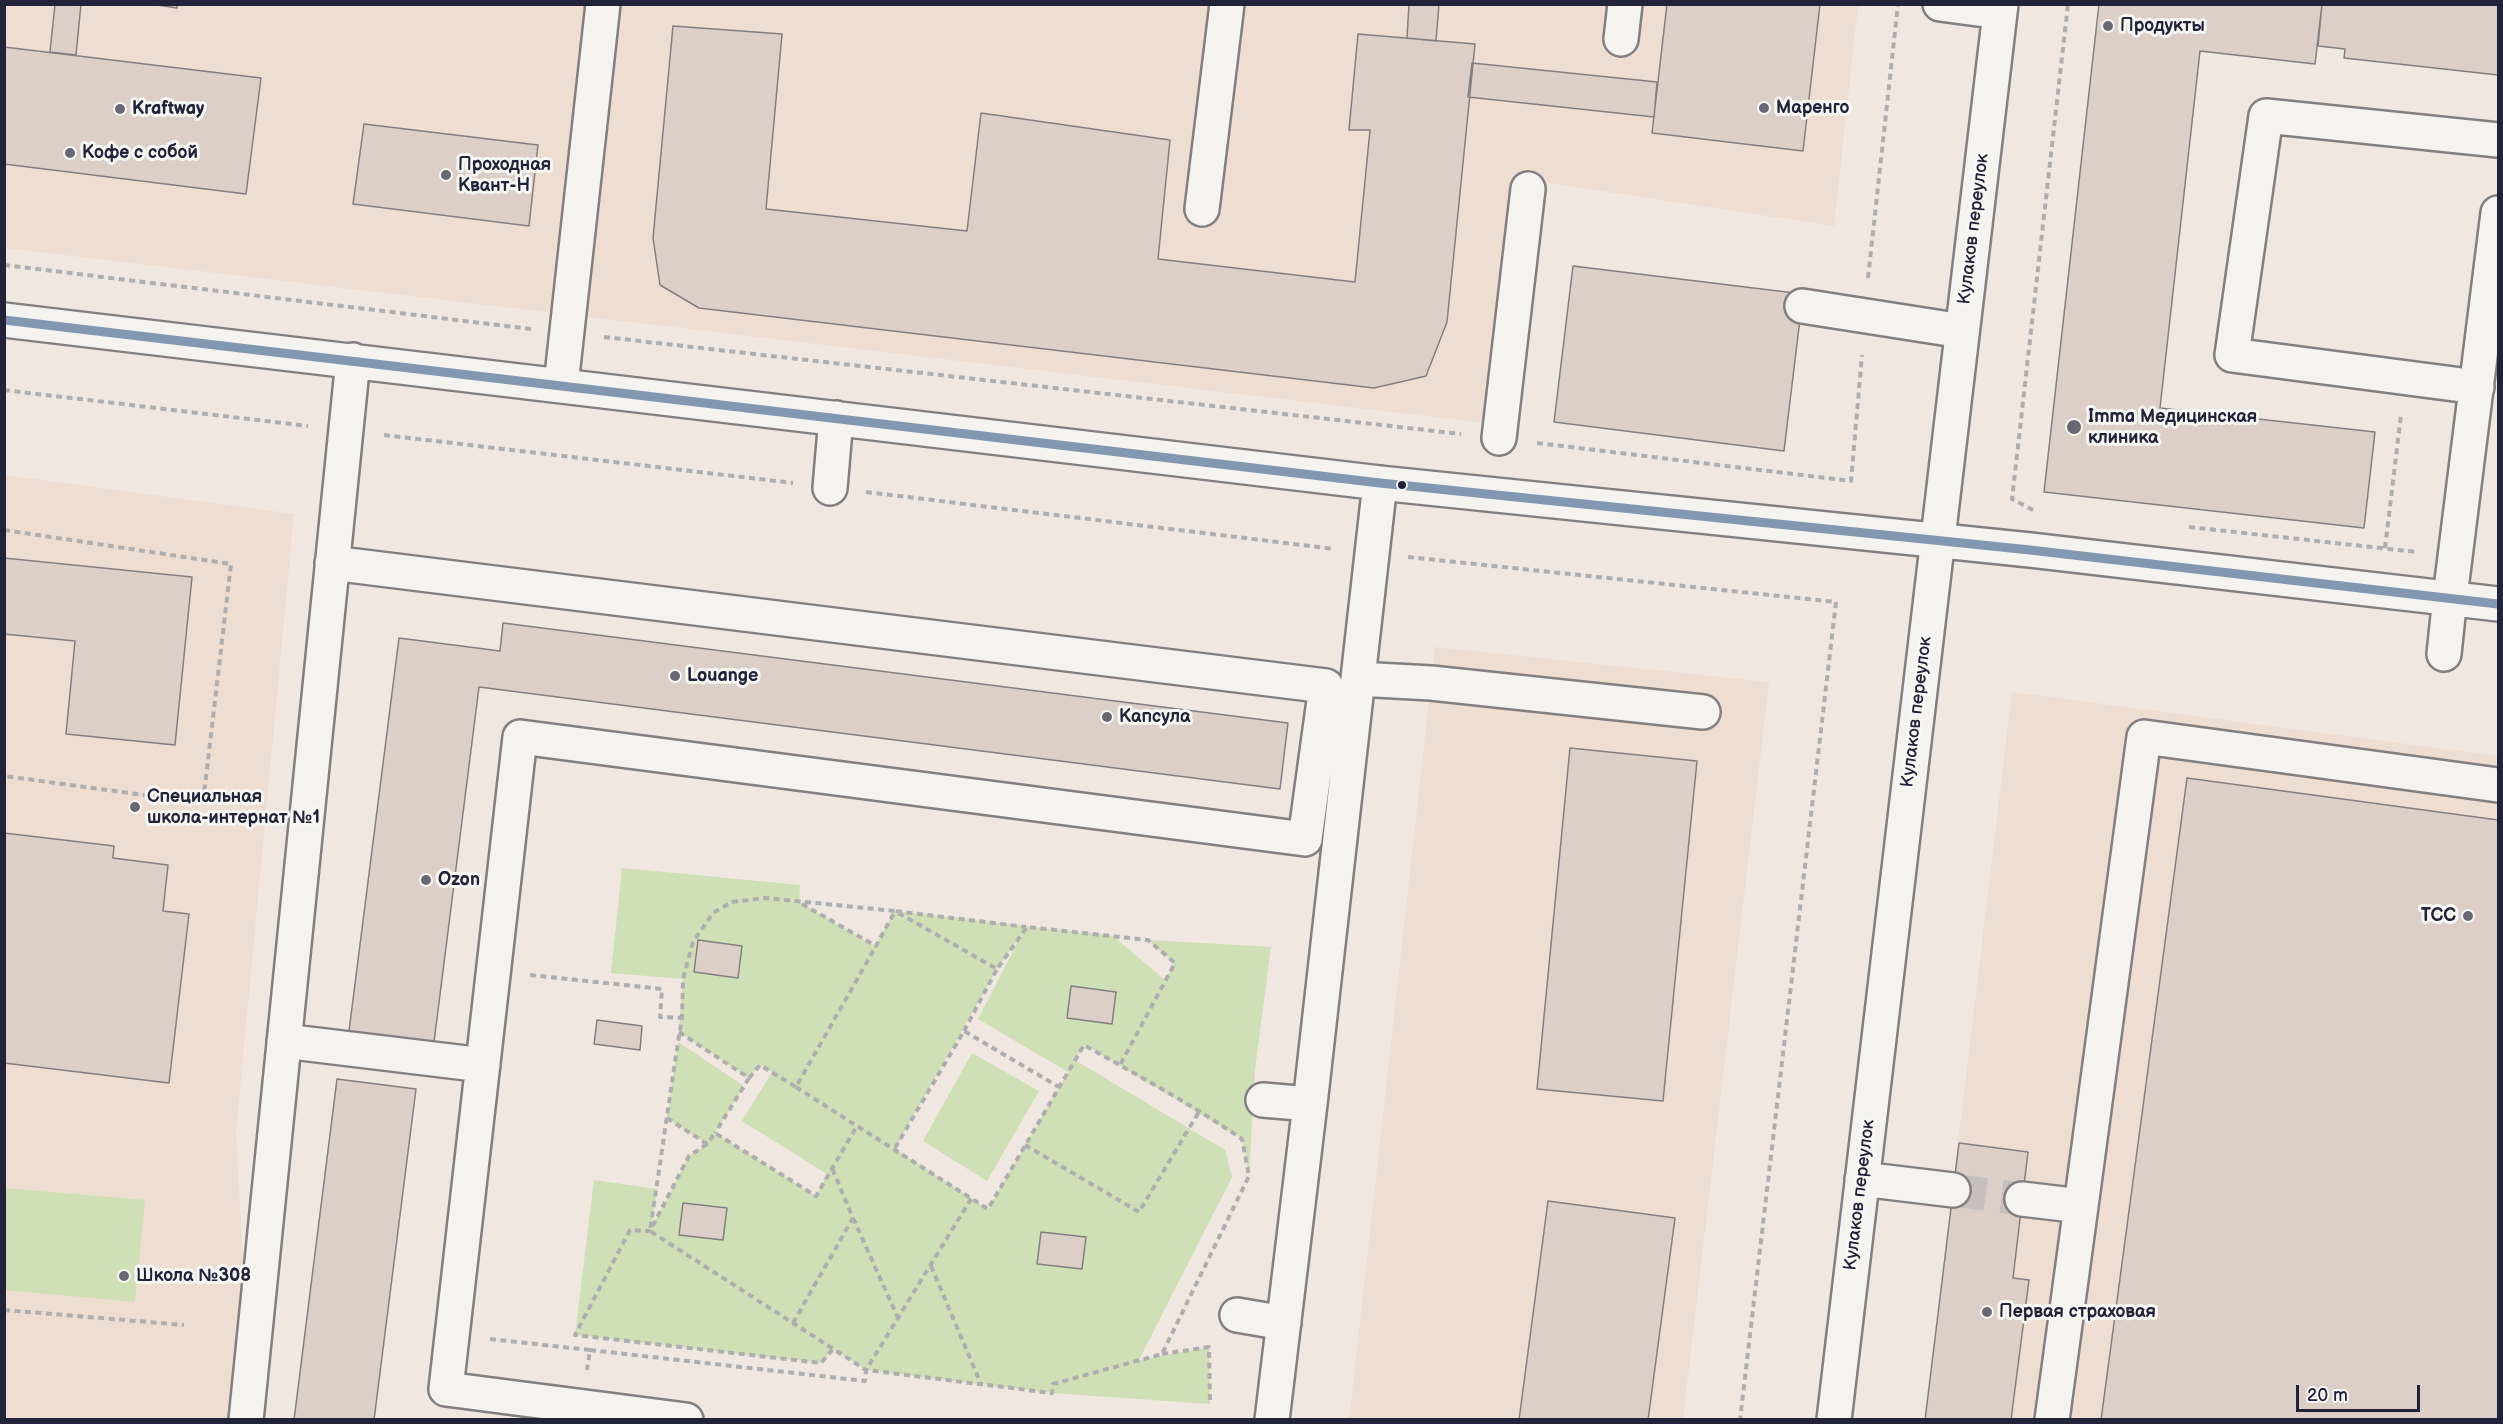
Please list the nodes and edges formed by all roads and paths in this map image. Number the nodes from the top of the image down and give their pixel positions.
1 (603, 4) edge
2 (1227, 4) edge
3 (1625, 4) edge
4 (1898, 4) edge
5 (1940, 4) edge
6 (2068, 4) edge
7 (2000, 8) edge
8 (1621, 39) dead end
9 (2499, 140) edge
10 (1528, 189) dead end
11 (1202, 209) dead end
12 (2499, 213) edge
13 (4, 265) edge
14 (1802, 306) dead end
15 (1865, 316) junction
16 (4, 320) edge
17 (1962, 331) junction
18 (567, 333) junction
19 (352, 360) junction
20 (2406, 377) junction
21 (561, 385) junction
22 (2477, 387) junction
23 (836, 418) junction
24 (1499, 438) junction
25 (1380, 483) junction
26 (830, 488) dead end
27 (2034, 510) dead end
28 (2186, 526) dead end
29 (4, 530) edge
30 (1937, 542) junction
31 (2385, 548) junction
32 (2457, 556) junction
33 (332, 563) junction
34 (2450, 597) junction
35 (2499, 604) edge
36 (2445, 654) dead end
37 (1358, 679) junction
38 (1703, 712) dead end
39 (4, 776) edge
40 (2499, 785) edge
41 (799, 902) junction
42 (896, 911) junction
43 (1027, 927) junction
44 (876, 946) junction
45 (997, 969) junction
46 (494, 970) junction
47 (682, 1018) junction
48 (964, 1031) junction
49 (680, 1032) junction
50 (284, 1041) junction
51 (483, 1065) junction
52 (1120, 1065) junction
53 (749, 1078) junction
54 (796, 1087) junction
55 (1059, 1087) junction
56 (1263, 1101) dead end
57 (1310, 1104) junction
58 (1200, 1110) junction
59 (667, 1118) junction
60 (857, 1126) junction
61 (715, 1132) junction
62 (707, 1144) junction
63 (1025, 1144) junction
64 (895, 1148) junction
65 (832, 1168) junction
66 (1862, 1179) junction
67 (1953, 1190) tunnel mouth
68 (971, 1199) junction
69 (2022, 1199) tunnel mouth
70 (2081, 1206) junction
71 (853, 1218) junction
72 (651, 1231) junction
73 (931, 1265) junction
74 (4, 1310) edge
75 (1238, 1315) dead end
76 (898, 1318) junction
77 (793, 1323) junction
78 (1284, 1323) junction
79 (184, 1325) dead end
80 (453, 1335) junction
81 (833, 1349) junction
82 (590, 1350) junction
83 (1162, 1354) junction
84 (866, 1370) junction
85 (981, 1384) junction
86 (1210, 1404) dead end
87 (582, 1407) junction
88 (641, 1417) edge
89 (246, 1419) edge
90 (686, 1419) edge
91 (1272, 1419) edge
92 (1834, 1419) edge
93 (2052, 1419) edge

1 - 18 street
2 - 11 street
3 - 8 street
4 - 15 path
5 - 7 street
6 - 27 path
7 - 17 street, Кулаков переулок
9 - 20 street
10 - 24 street
12 - 22 street
13 - 18 path
14 - 15 street
15 - 17 street
15 - 24 path
16 - 19 street
17 - 30 street, Кулаков переулок
18 - 21 street
18 - 24 path
19 - 21 street
19 - 33 street
20 - 22 street
20 - 31 path
21 - 23 street
22 - 32 street
23 - 25 street
23 - 26 street
25 - 30 street
25 - 37 street
28 - 31 path
29 - 39 path
30 - 34 street
30 - 66 street, Кулаков переулок
31 - 32 path
32 - 34 street
33 - 46 street
33 - 50 street
34 - 35 street
34 - 36 street
37 - 38 street
37 - 57 street
40 - 70 street
41 - 42 path
41 - 44 path
41 - 47 path
42 - 43 path
42 - 44 path
42 - 45 path
43 - 45 path
43 - 52 path
44 - 54 path
45 - 48 path
46 - 47 path
46 - 51 street
47 - 49 path
48 - 55 path
48 - 64 path
49 - 53 path
49 - 59 path
50 - 51 street
50 - 89 street
51 - 80 street
52 - 55 path
52 - 58 path
53 - 54 path
53 - 61 path
54 - 60 path
55 - 63 path
56 - 57 street
57 - 78 street
58 - 63 path
58 - 83 path
59 - 62 path
59 - 72 path
60 - 64 path
60 - 65 path
61 - 62 path
61 - 65 path
62 - 72 path
63 - 68 path
64 - 68 path
65 - 71 path
66 - 67 street
66 - 92 street, Кулаков переулок
68 - 73 path
69 - 70 street
70 - 93 street
71 - 76 path
71 - 77 path
72 - 77 path
72 - 81 path
73 - 76 path
73 - 85 path
74 - 79 path
75 - 78 street
76 - 84 path
77 - 81 path
78 - 91 street
80 - 82 path
80 - 87 street
81 - 84 path
82 - 84 path
82 - 87 path
83 - 85 path
83 - 86 path
84 - 85 path
87 - 88 street
88 - 90 street

